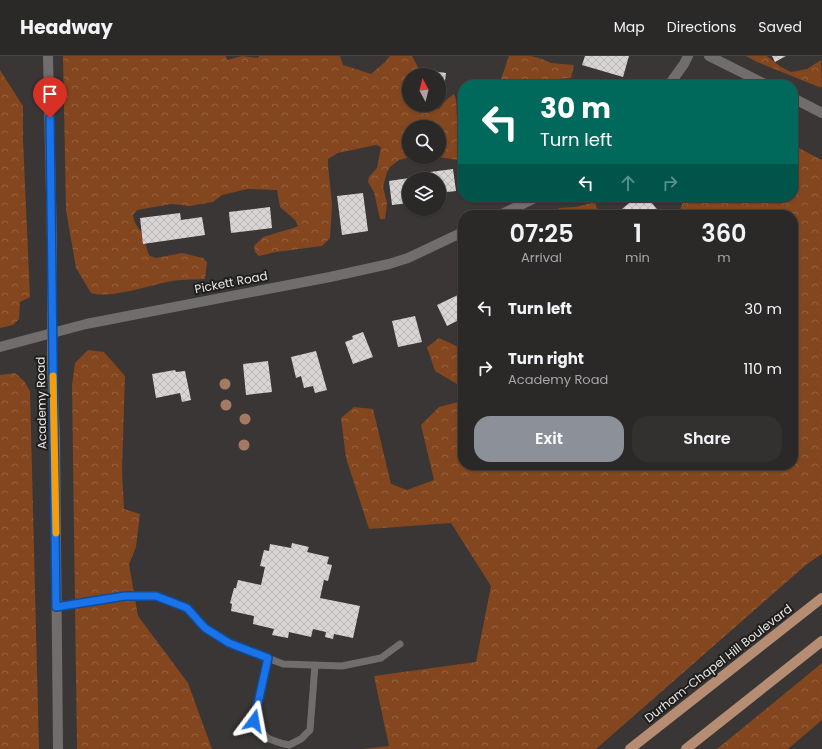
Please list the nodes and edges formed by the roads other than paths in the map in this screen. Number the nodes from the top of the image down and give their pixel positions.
1 (48, 56) edge
2 (688, 56) edge
3 (709, 56) edge
4 (673, 80) edge
5 (757, 80) edge
6 (798, 101) edge
7 (822, 113) edge
8 (527, 202) edge
9 (510, 210) edge
10 (458, 234) edge
11 (53, 333) junction
12 (0, 348) edge
13 (822, 598) edge
14 (56, 607) junction
15 (822, 641) edge
16 (400, 644) dead end
17 (268, 658) junction
18 (316, 665) junction
19 (58, 749) edge
20 (630, 749) edge
21 (686, 749) edge

1 - 11 main road, Academy Road
2 - 4 main road
3 - 5 main road
6 - 7 main road
8 - 9 main road
10 - 11 main road, Pickett Road
11 - 12 main road, Pickett Road
11 - 14 main road, Academy Road
13 - 20 main road, Durham-Chapel Hill Boulevard
14 - 17 lane
14 - 19 main road, Academy Road
15 - 21 main road
16 - 18 lane
17 - 18 lane
17 - 18 lane

